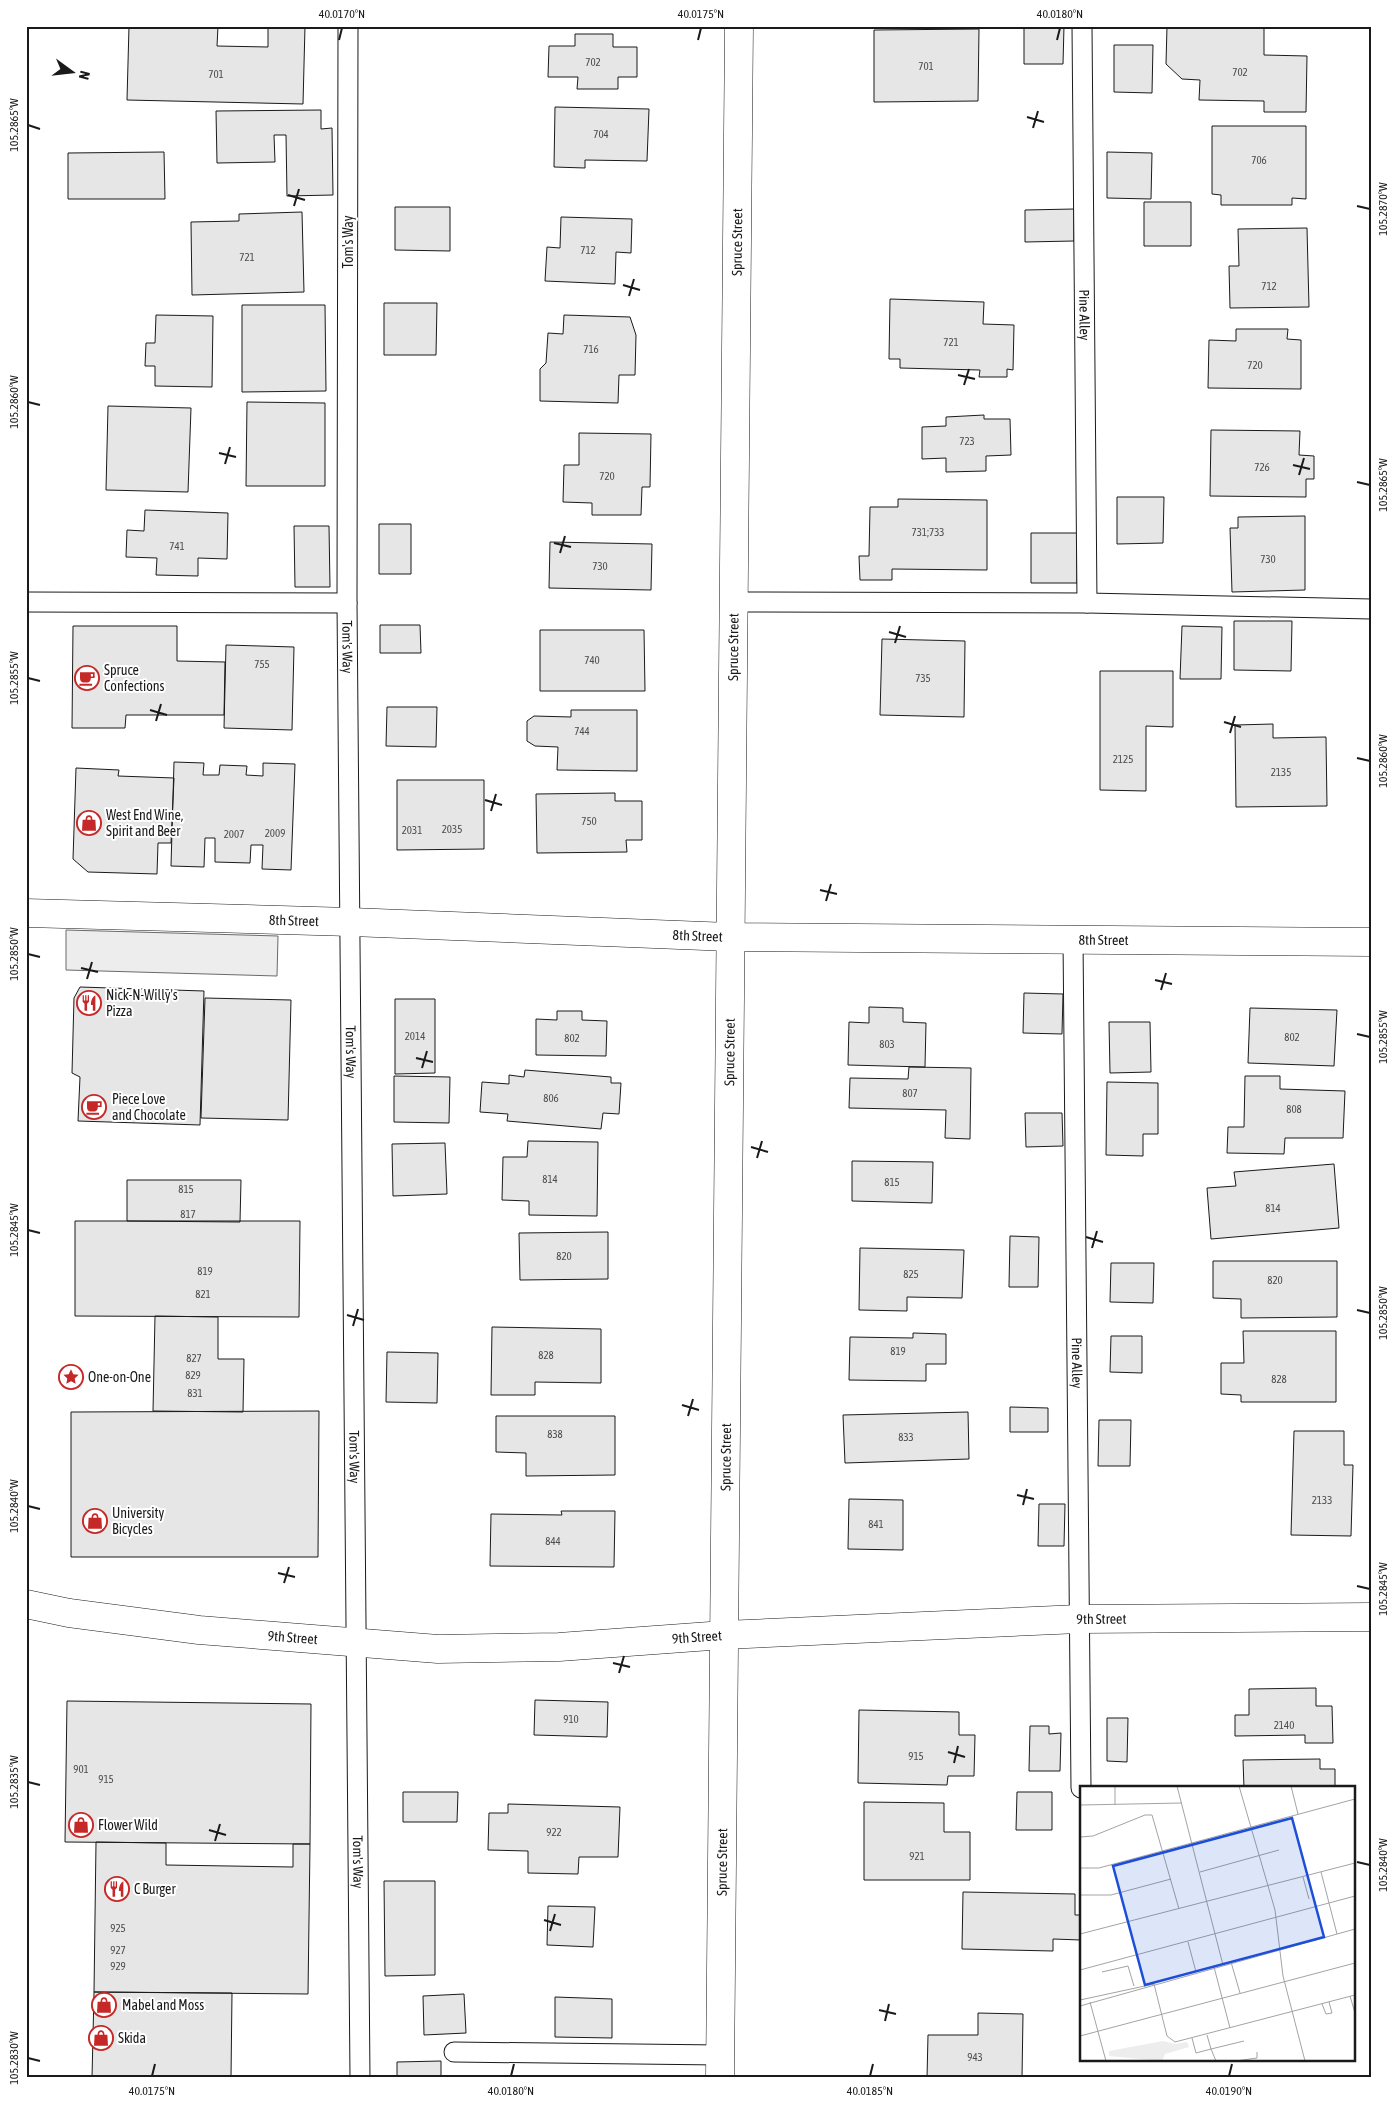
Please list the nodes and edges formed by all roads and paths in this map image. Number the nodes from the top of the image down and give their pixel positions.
1 (348, 26) edge
2 (738, 26) edge
3 (1082, 26) edge
4 (26, 602) edge
5 (734, 602) junction
6 (347, 603) junction
7 (1087, 603) junction
8 (1371, 609) edge
9 (26, 913) edge
10 (351, 922) junction
11 (730, 936) junction
12 (1073, 939) junction
13 (1371, 942) edge
14 (26, 1604) edge
15 (1371, 1617) edge
16 (1079, 1619) junction
17 (724, 1635) junction
18 (358, 1644) junction
19 (1081, 1786) edge
20 (454, 2052) dead end
21 (720, 2066) edge
22 (360, 2078) edge

1 - 6 lane, Tom's Way
2 - 5 street, Spruce Street
3 - 7 lane, Pine Alley
4 - 6 lane
5 - 7 lane
5 - 11 street, Spruce Street
6 - 10 lane, Tom's Way
7 - 8 lane
9 - 10 street, 8th Street
10 - 11 street, 8th Street
10 - 18 lane, Tom's Way
11 - 12 street, 8th Street
11 - 17 street, Spruce Street
12 - 13 street, 8th Street
12 - 16 lane, Pine Alley
14 - 18 street, 9th Street
15 - 16 street, 9th Street
16 - 17 street, 9th Street
16 - 19 lane, Pine Alley
17 - 18 street, 9th Street
17 - 21 street, Spruce Street
18 - 22 lane, Tom's Way
20 - 21 lane

